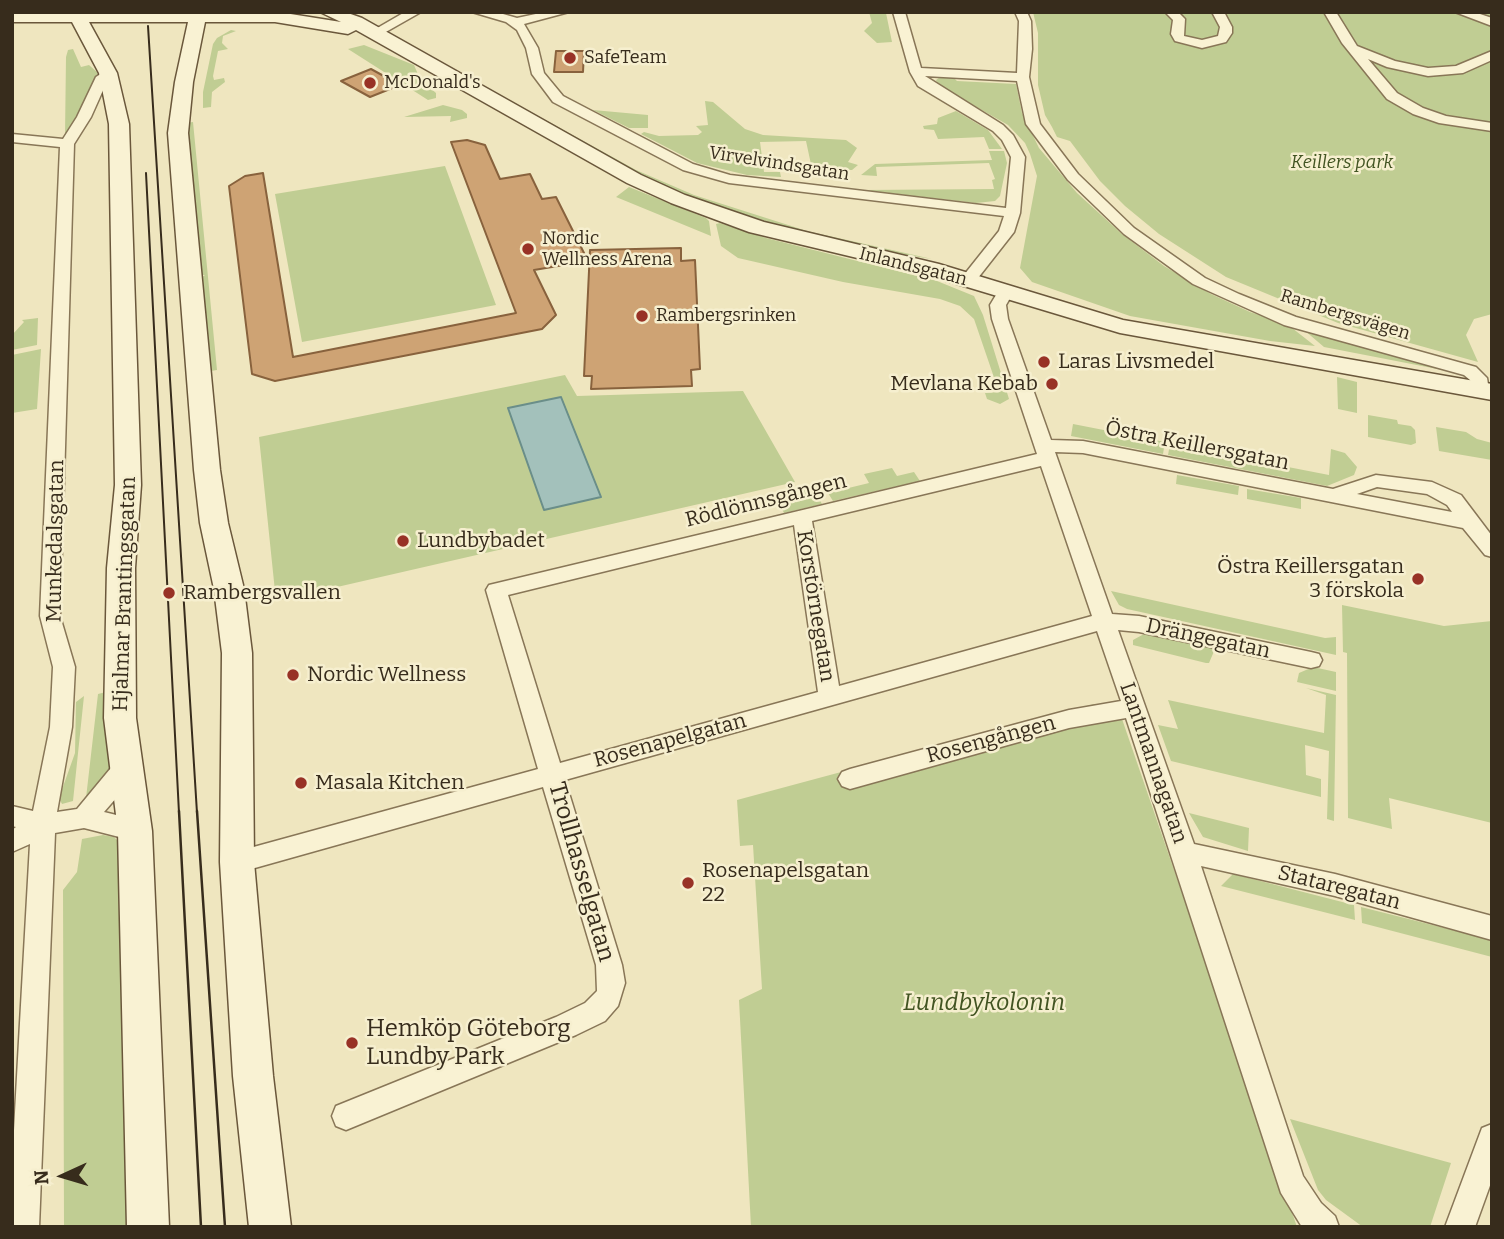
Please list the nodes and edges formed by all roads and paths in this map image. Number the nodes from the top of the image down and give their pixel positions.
1 (415, 12) edge
2 (478, 12) edge
3 (563, 12) edge
4 (899, 12) edge
5 (1021, 12) edge
6 (1171, 12) edge
7 (1218, 12) edge
8 (1331, 12) edge
9 (1461, 12) edge
10 (328, 13) edge
11 (76, 14) edge
12 (198, 15) edge
13 (12, 17) edge
14 (258, 17) junction
15 (516, 22) junction
16 (1492, 22) edge
17 (373, 34) junction
18 (1353, 49) junction
19 (1492, 55) edge
20 (187, 69) junction
21 (916, 72) junction
22 (108, 73) junction
23 (1023, 77) junction
24 (1492, 127) edge
25 (12, 138) edge
26 (67, 144) junction
27 (1013, 213) junction
28 (968, 280) junction
29 (1005, 293) junction
30 (1486, 391) edge
31 (1047, 456) junction
32 (798, 516) junction
33 (1492, 550) edge
34 (496, 590) joint
35 (1104, 621) junction
36 (1311, 660) dead end
37 (830, 697) junction
38 (1133, 708) junction
39 (128, 764) junction
40 (552, 774) junction
41 (850, 779) dead end
42 (12, 816) edge
43 (84, 818) junction
44 (43, 824) junction
45 (135, 831) junction
46 (12, 842) edge
47 (1185, 855) junction
48 (237, 862) junction
49 (1492, 928) edge
50 (346, 1116) dead end
51 (1492, 1138) edge
52 (24, 1227) edge
53 (148, 1227) edge
54 (270, 1227) edge
55 (1324, 1227) edge
56 (1460, 1227) edge

1 - 17 street
2 - 15 street
3 - 15 street
4 - 21 street
5 - 23 street, Rambergsvägen
6 - 7 street
8 - 18 street
9 - 16 street
10 - 17 main road, Inlandsgatan
11 - 12 main road, Inlandsgatan
11 - 13 main road, Inlandsgatan
11 - 22 main road, Hjalmar Brantingsgatan
12 - 14 main road, Inlandsgatan
12 - 20 main road
14 - 17 main road, Inlandsgatan
14 - 20 main road, Inlandsgatan
15 - 27 street, Virvelvindsgatan
17 - 28 main road, Inlandsgatan
18 - 19 street
18 - 24 street
20 - 48 main road
21 - 23 street
21 - 27 street
22 - 26 street, Munkedalsgatan
22 - 39 main road, Hjalmar Brantingsgatan
23 - 30 street, Rambergsvägen
25 - 26 street
26 - 44 street, Munkedalsgatan
27 - 28 street
28 - 29 main road, Inlandsgatan
29 - 30 main road, Inlandsgatan
29 - 31 street, Lantmannagatan
31 - 32 street, Rödlönnsgången
31 - 33 street, Östra Keillersgatan
31 - 35 street, Lantmannagatan
32 - 34 street, Rödlönnsgången
32 - 37 street, Korstörnegatan
34 - 40 street, Trollhasselgatan
35 - 36 street, Drängegatan
35 - 37 street, Rosenapelgatan
35 - 38 street, Lantmannagatan
37 - 40 street, Rosenapelgatan
38 - 41 street, Rosengången
38 - 47 street, Lantmannagatan
39 - 43 street
39 - 45 main road, Hjalmar Brantingsgatan
40 - 48 street, Rosenapelgatan
40 - 50 street, Trollhasselgatan
42 - 44 street
43 - 44 street
43 - 45 street
44 - 46 street
44 - 52 street, Munkedalsgatan
45 - 53 main road, Hjalmar Brantingsgatan
47 - 49 street, Stataregatan
47 - 55 street, Lantmannagatan
48 - 54 main road
51 - 56 street

